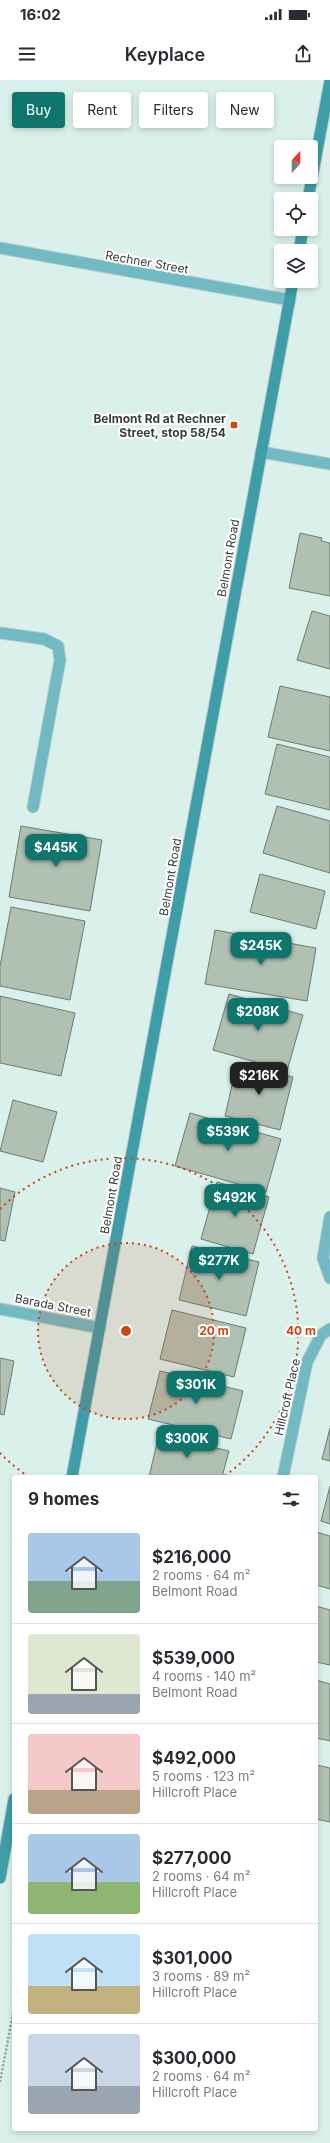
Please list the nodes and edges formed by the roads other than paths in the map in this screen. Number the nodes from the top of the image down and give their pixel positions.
1 (330, 81) edge
2 (309, 192) edge
3 (0, 248) edge
4 (292, 288) edge
5 (290, 300) junction
6 (261, 452) junction
7 (330, 464) edge
8 (0, 633) edge
9 (32, 807) dead end
10 (330, 1217) edge
11 (330, 1278) edge
12 (0, 1308) edge
13 (100, 1328) junction
14 (330, 1329) edge
15 (72, 1475) edge
16 (283, 1475) edge
17 (12, 1810) edge
18 (0, 1878) edge

1 - 2 main road
3 - 5 street, Rechner Street
4 - 5 main road, Belmont Road
5 - 6 main road, Belmont Road
6 - 7 street
6 - 13 main road, Belmont Road
8 - 9 street
10 - 11 street
12 - 13 street, Barada Street
13 - 15 main road, Belmont Road
14 - 16 street, Hillcroft Place
17 - 18 main road

